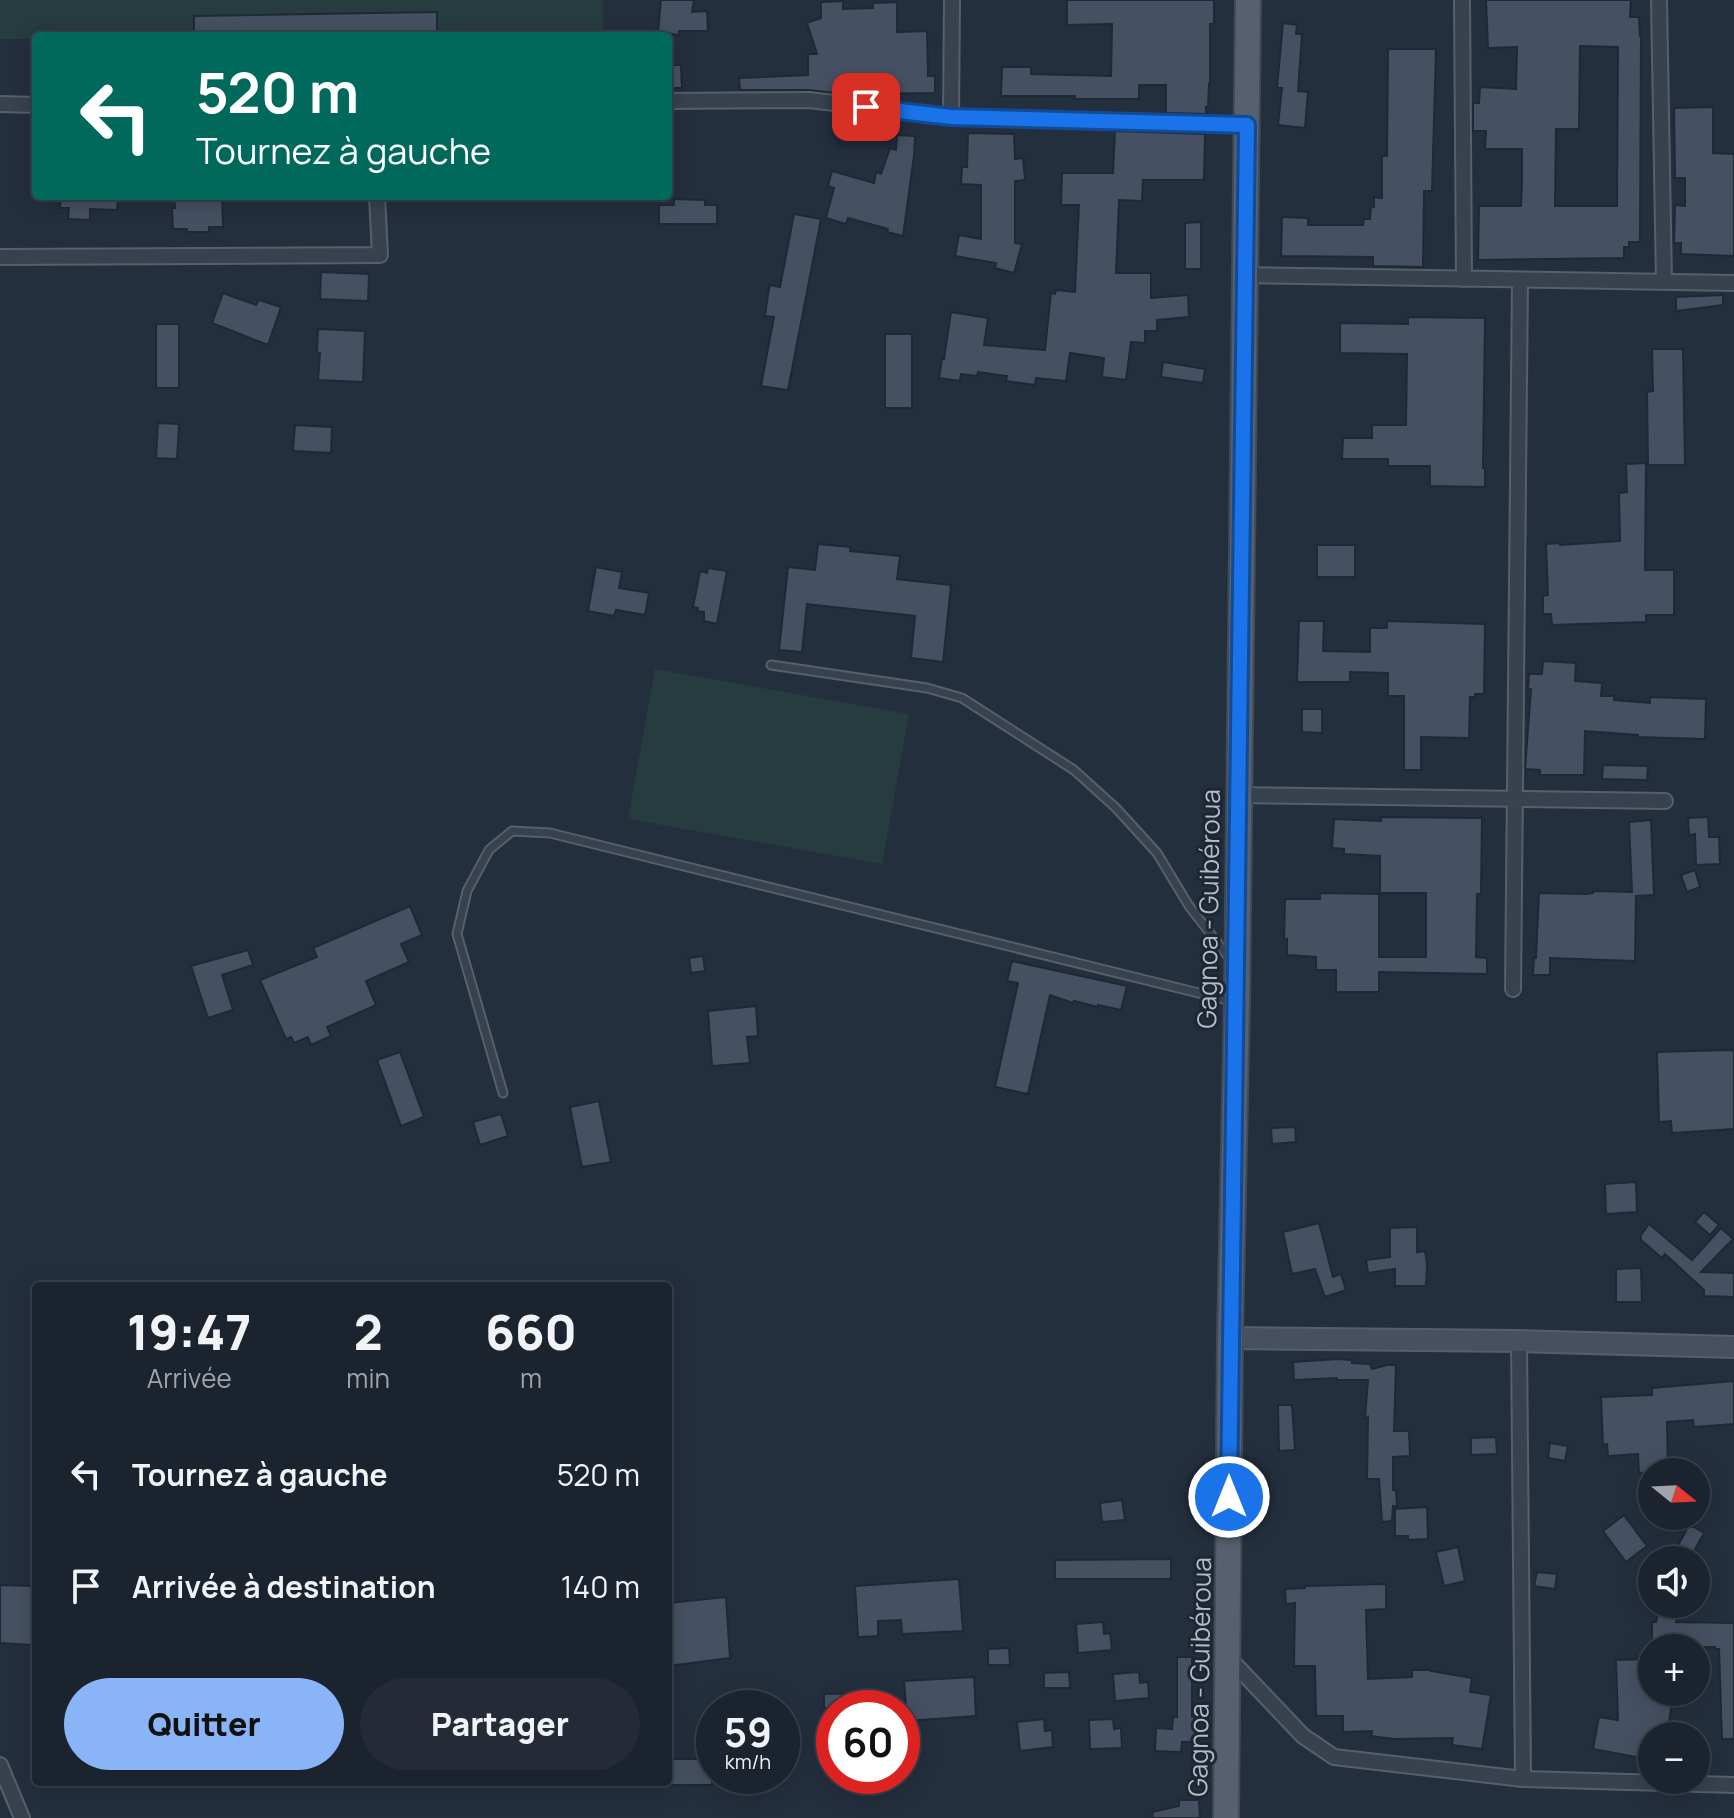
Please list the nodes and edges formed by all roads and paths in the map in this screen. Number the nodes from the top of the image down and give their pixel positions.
1 (952, 0) edge
2 (1248, 0) edge
3 (1462, 0) edge
4 (1659, 0) edge
5 (672, 101) edge
6 (0, 104) edge
7 (32, 105) edge
8 (951, 117) junction
9 (1247, 125) junction
10 (377, 200) edge
11 (0, 257) edge
12 (1244, 275) junction
13 (1464, 279) junction
14 (1520, 280) junction
15 (1664, 282) junction
16 (1734, 283) edge
17 (771, 665) dead end
18 (1239, 795) junction
19 (1515, 799) junction
20 (1665, 801) dead end
21 (1237, 967) junction
22 (1513, 989) dead end
23 (1237, 1002) junction
24 (503, 1093) dead end
25 (1230, 1338) junction
26 (1519, 1341) junction
27 (1734, 1347) edge
28 (1228, 1657) junction
29 (0, 1765) edge
30 (1523, 1779) junction
31 (1734, 1785) edge
32 (22, 1818) edge
33 (1226, 1818) edge

1 - 8 street
2 - 9 main road, Gagnoa - Guibéroua
3 - 13 street
4 - 15 street
5 - 8 street
6 - 7 street
8 - 9 street
9 - 12 main road, Gagnoa - Guibéroua
10 - 11 street
12 - 13 street
12 - 18 main road, Gagnoa - Guibéroua
13 - 14 street
14 - 15 street
14 - 19 street
15 - 16 street
17 - 21 lane
18 - 19 street
18 - 21 main road, Gagnoa - Guibéroua
19 - 20 street
19 - 22 street
21 - 23 main road, Gagnoa - Guibéroua
23 - 24 lane
23 - 25 main road, Gagnoa - Guibéroua
25 - 26 street
25 - 28 main road, Gagnoa - Guibéroua
26 - 27 street
26 - 30 street
28 - 30 street
28 - 33 main road, Gagnoa - Guibéroua
29 - 32 street
30 - 31 street

